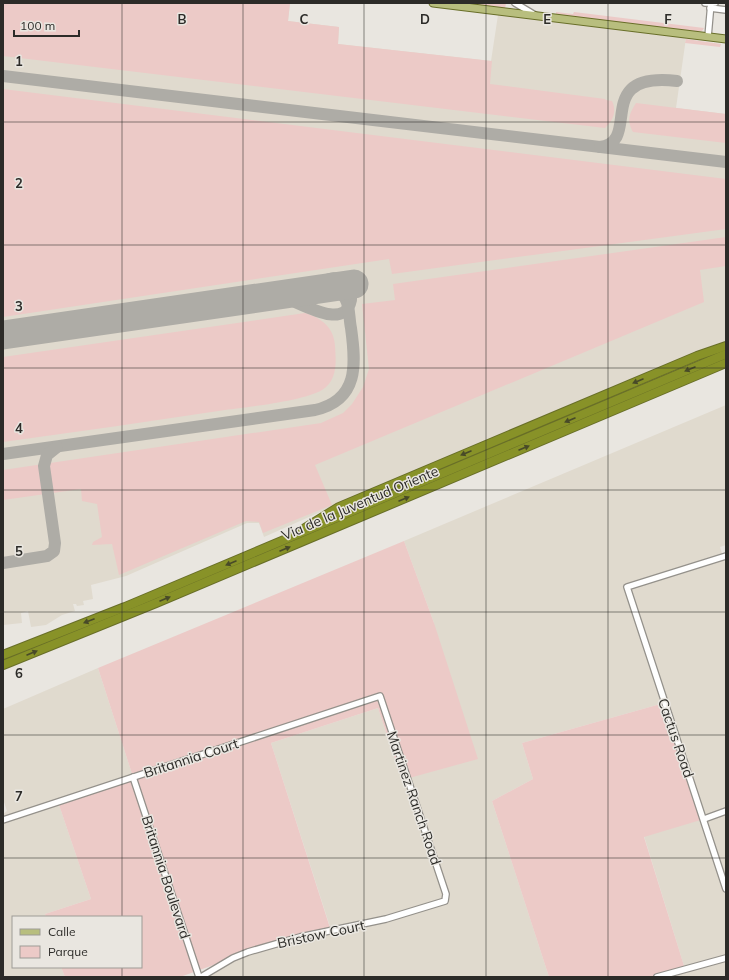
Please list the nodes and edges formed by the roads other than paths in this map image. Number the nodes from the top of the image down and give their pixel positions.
1 (433, 3) edge
2 (515, 3) edge
3 (710, 4) edge
4 (465, 5) edge
5 (726, 10) edge
6 (537, 16) junction
7 (708, 37) junction
8 (726, 39) edge
9 (726, 346) edge
10 (726, 354) edge
11 (726, 363) edge
12 (289, 539) junction
13 (726, 556) edge
14 (127, 610) junction
15 (3, 655) edge
16 (3, 665) edge
17 (380, 696) joint
18 (133, 777) junction
19 (726, 812) edge
20 (704, 818) junction
21 (3, 820) edge
22 (726, 889) edge
23 (445, 901) joint
24 (726, 958) edge
25 (200, 977) edge
26 (657, 977) edge

1 - 4 main road
2 - 6 street
3 - 5 street
3 - 7 street
4 - 6 main road
6 - 7 main road
7 - 8 main road
9 -> 12 highway
10 -> 12 highway, Via de la Juventud Oriente
14 -> 11 highway, Via de la Juventud Oriente
12 -> 14 highway, Via de la Juventud Oriente
13 - 20 street, Cactus Road
14 -> 15 highway, Via de la Juventud Oriente
16 -> 14 highway, Via de la Juventud Oriente
17 - 18 street, Britannia Court
17 - 23 street, Martinez Ranch Road
18 - 21 street, Britannia Court
18 - 25 street, Britannia Boulevard
19 - 20 street
20 - 22 street, Cactus Road
23 - 25 street, Bristow Court
24 - 26 street

